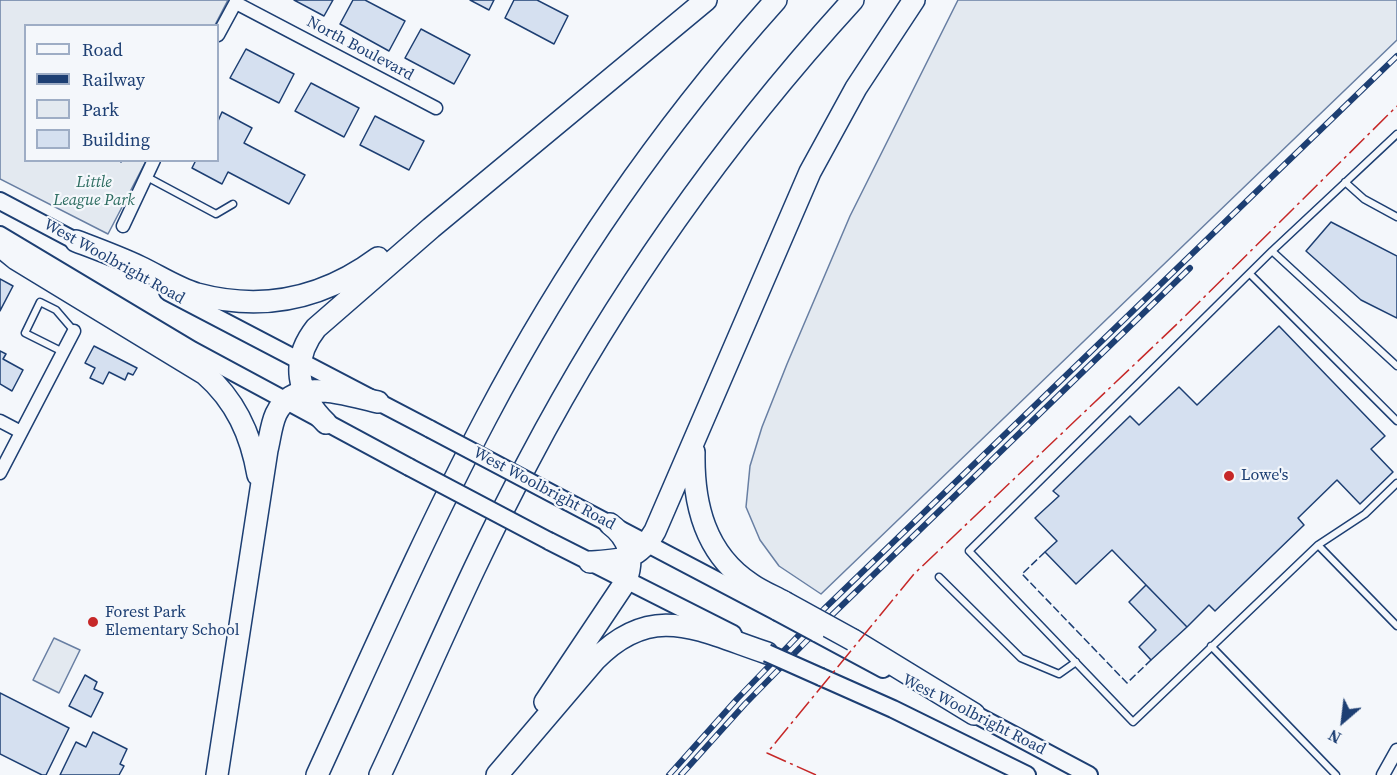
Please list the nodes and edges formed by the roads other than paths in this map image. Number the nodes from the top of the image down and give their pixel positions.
1 (706, 0) edge
2 (776, 0) edge
3 (853, 0) edge
4 (914, 0) edge
5 (236, 1) edge
6 (219, 33) edge
7 (436, 108) dead end
8 (1397, 134) edge
9 (153, 162) edge
10 (146, 176) junction
11 (1345, 182) junction
12 (0, 201) edge
13 (233, 204) dead end
14 (1397, 217) edge
15 (123, 226) dead end
16 (431, 228) junction
17 (0, 235) edge
18 (76, 240) junction
19 (0, 246) edge
20 (1272, 252) junction
21 (1250, 274) junction
22 (74, 331) joint
23 (63, 352) junction
24 (301, 361) junction
25 (1397, 366) edge
26 (294, 397) junction
27 (378, 402) junction
28 (0, 421) edge
29 (1397, 421) edge
30 (326, 423) joint
31 (21, 432) junction
32 (694, 442) junction
33 (0, 473) edge
34 (1397, 483) edge
35 (261, 490) junction
36 (610, 524) junction
37 (647, 543) junction
38 (1318, 545) junction
39 (631, 558) junction
40 (590, 562) junction
41 (939, 577) dead end
42 (626, 581) junction
43 (780, 607) junction
44 (1397, 626) edge
45 (744, 643) junction
46 (1211, 645) junction
47 (766, 653) joint
48 (1076, 662) junction
49 (974, 714) joint
50 (1397, 750) edge
51 (217, 775) edge
52 (317, 775) edge
53 (380, 775) edge
54 (496, 775) edge
55 (1027, 775) edge
56 (1089, 775) edge
57 (1336, 775) edge
58 (1383, 775) edge

1 - 16 highway
2 - 52 highway
3 - 53 highway
4 - 32 highway
5 - 6 street
5 - 7 street, North Boulevard
8 - 11 lane
9 - 10 street
10 - 13 lane
10 - 15 street
11 - 14 lane
11 - 20 lane
12 - 18 main road, West Woolbright Road
16 - 18 highway
16 - 24 highway
17 - 26 main road, West Woolbright Road
18 - 24 main road, West Woolbright Road
19 - 35 highway
20 - 21 lane
20 - 25 lane
21 - 29 lane
21 - 48 lane
22 - 23 street
22 - 23 lane
23 - 31 street
24 - 26 highway
24 - 27 main road, West Woolbright Road
26 - 27 highway
26 - 30 highway
26 - 35 highway
27 - 36 main road, West Woolbright Road, bridge
28 - 31 street
30 - 40 main road, bridge
31 - 33 street
32 - 37 highway
32 - 43 highway
34 - 38 lane
35 - 51 highway
36 - 37 main road, West Woolbright Road
36 - 39 highway
37 - 39 highway
37 - 43 main road, West Woolbright Road
38 - 44 lane
38 - 46 lane
39 - 40 highway
39 - 42 highway
40 - 42 main road
41 - 48 lane
42 - 45 main road
42 - 54 highway
43 - 49 highway, bridge
45 - 47 highway
45 - 54 highway
46 - 48 lane
46 - 57 lane
47 - 55 main road, West Woolbright Road, bridge
49 - 56 main road, West Woolbright Road
50 - 58 street

